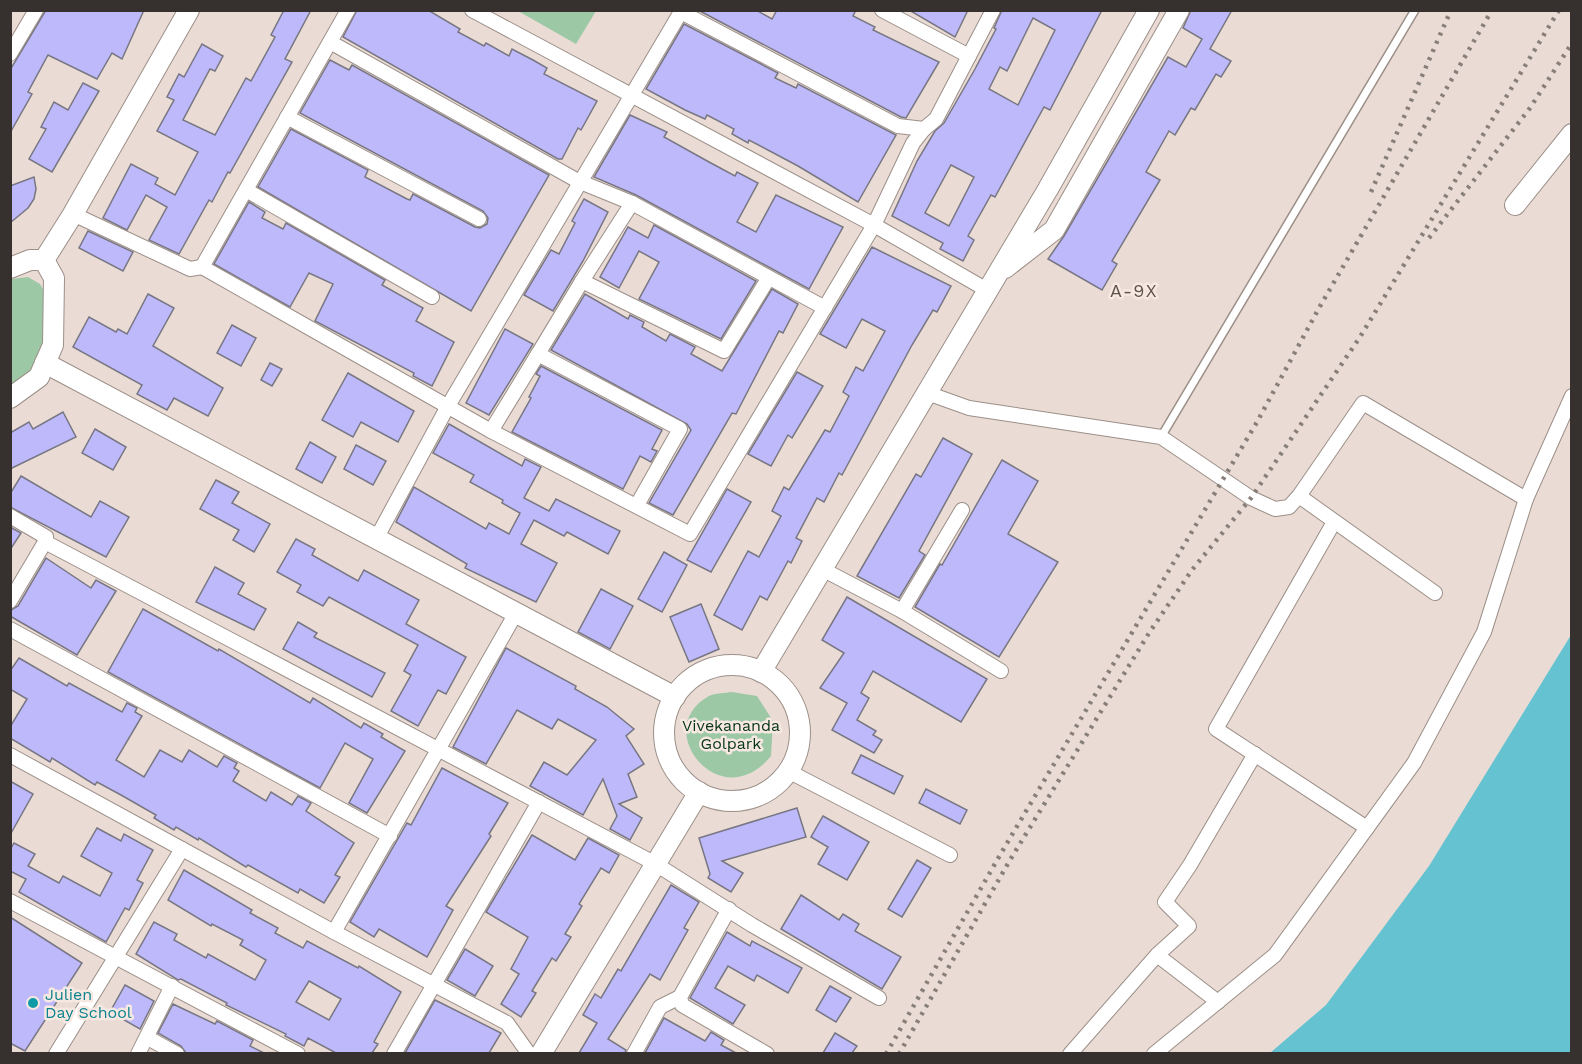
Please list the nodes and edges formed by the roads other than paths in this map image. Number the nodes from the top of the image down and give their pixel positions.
1 (36, 10) edge
2 (189, 10) edge
3 (348, 10) edge
4 (472, 10) edge
5 (882, 10) edge
6 (993, 10) edge
7 (1149, 10) edge
8 (1179, 10) edge
9 (1415, 10) edge
10 (681, 11) edge
11 (330, 42) junction
12 (10, 54) edge
13 (969, 56) junction
14 (633, 96) junction
15 (287, 117) junction
16 (924, 129) junction
17 (1572, 134) edge
18 (578, 181) junction
19 (246, 190) junction
20 (632, 203) junction
21 (1515, 205) dead end
22 (73, 214) junction
23 (479, 219) dead end
24 (874, 225) junction
25 (44, 260) junction
26 (202, 267) junction
27 (10, 268) edge
28 (768, 279) junction
29 (582, 280) junction
30 (992, 283) junction
31 (432, 297) dead end
32 (825, 308) junction
33 (538, 354) junction
34 (45, 363) junction
35 (927, 393) junction
36 (1572, 396) edge
37 (10, 398) edge
38 (448, 406) junction
39 (491, 431) junction
40 (1161, 436) junction
41 (1299, 496) junction
42 (1526, 499) junction
43 (637, 505) junction
44 (962, 510) dead end
45 (10, 516) edge
46 (1334, 522) junction
47 (376, 539) junction
48 (45, 542) junction
49 (822, 569) junction
50 (1435, 593) dead end
51 (10, 601) edge
52 (902, 611) junction
53 (516, 613) junction
54 (10, 628) edge
55 (1001, 671) dead end
56 (761, 672) junction
57 (675, 697) junction
58 (440, 750) junction
59 (1255, 754) junction
60 (10, 755) edge
61 (788, 771) junction
62 (699, 792) junction
63 (539, 802) junction
64 (1367, 828) junction
65 (390, 836) junction
66 (182, 849) junction
67 (950, 855) dead end
68 (654, 863) junction
69 (10, 902) edge
70 (729, 909) junction
71 (334, 932) junction
72 (1156, 955) junction
73 (116, 957) junction
74 (435, 984) junction
75 (172, 986) junction
76 (680, 997) junction
77 (879, 998) dead end
78 (1218, 1002) junction
79 (148, 1038) junction
80 (56, 1053) edge
81 (138, 1053) edge
82 (177, 1053) edge
83 (298, 1053) edge
84 (394, 1053) edge
85 (529, 1053) edge
86 (541, 1053) edge
87 (634, 1053) edge
88 (767, 1053) edge
89 (1070, 1053) edge
90 (1154, 1053) edge

1 - 12 street
2 - 22 street
3 - 11 street
4 - 14 street
5 - 13 street
6 - 13 street
7 - 30 street
8 - 30 street
9 - 40 lane
10 - 14 street
10 - 16 street
11 - 15 street
11 - 18 street
13 - 16 street
14 - 18 street
14 - 24 street
15 - 19 street
15 - 23 street
16 - 24 street
17 - 21 street
18 - 20 street
18 - 38 street
19 - 26 street
19 - 31 street
20 - 28 street
20 - 29 street
22 - 25 street
22 - 26 street
24 - 30 street
24 - 32 street
25 - 27 street
25 - 34 street
26 - 38 street
28 - 29 street
28 - 32 street
29 - 33 street
30 - 35 street
32 - 43 street
33 - 39 street
33 - 43 street
34 - 37 street
34 - 47 street
35 - 40 street
35 - 49 street
36 - 42 street
38 - 39 street
38 - 47 street
39 - 43 street
40 - 41 street
41 - 42 street
41 - 46 street
42 - 64 street
44 - 52 street
45 - 48 street
46 - 50 street
46 - 59 street
47 - 53 street
48 - 51 street
48 - 58 street
49 - 52 street
49 - 56 street
52 - 55 street
53 - 57 street
53 - 58 street
54 - 65 street
56 - 57 street
56 - 61 street
57 - 62 street
58 - 63 street
58 - 65 street
59 - 64 street
59 - 72 street
60 - 66 street
61 - 62 street
61 - 67 street
62 - 68 street
63 - 68 street
63 - 74 street
64 - 78 street
65 - 71 street
66 - 71 street
66 - 73 street
68 - 70 street
68 - 86 street
69 - 73 street
70 - 76 street
70 - 77 street
71 - 74 street
72 - 78 street
72 - 89 street
73 - 75 street
73 - 80 street
74 - 84 street
74 - 85 street
75 - 79 street
75 - 83 street
76 - 87 street
76 - 88 street
78 - 90 street
79 - 81 street
79 - 82 street

